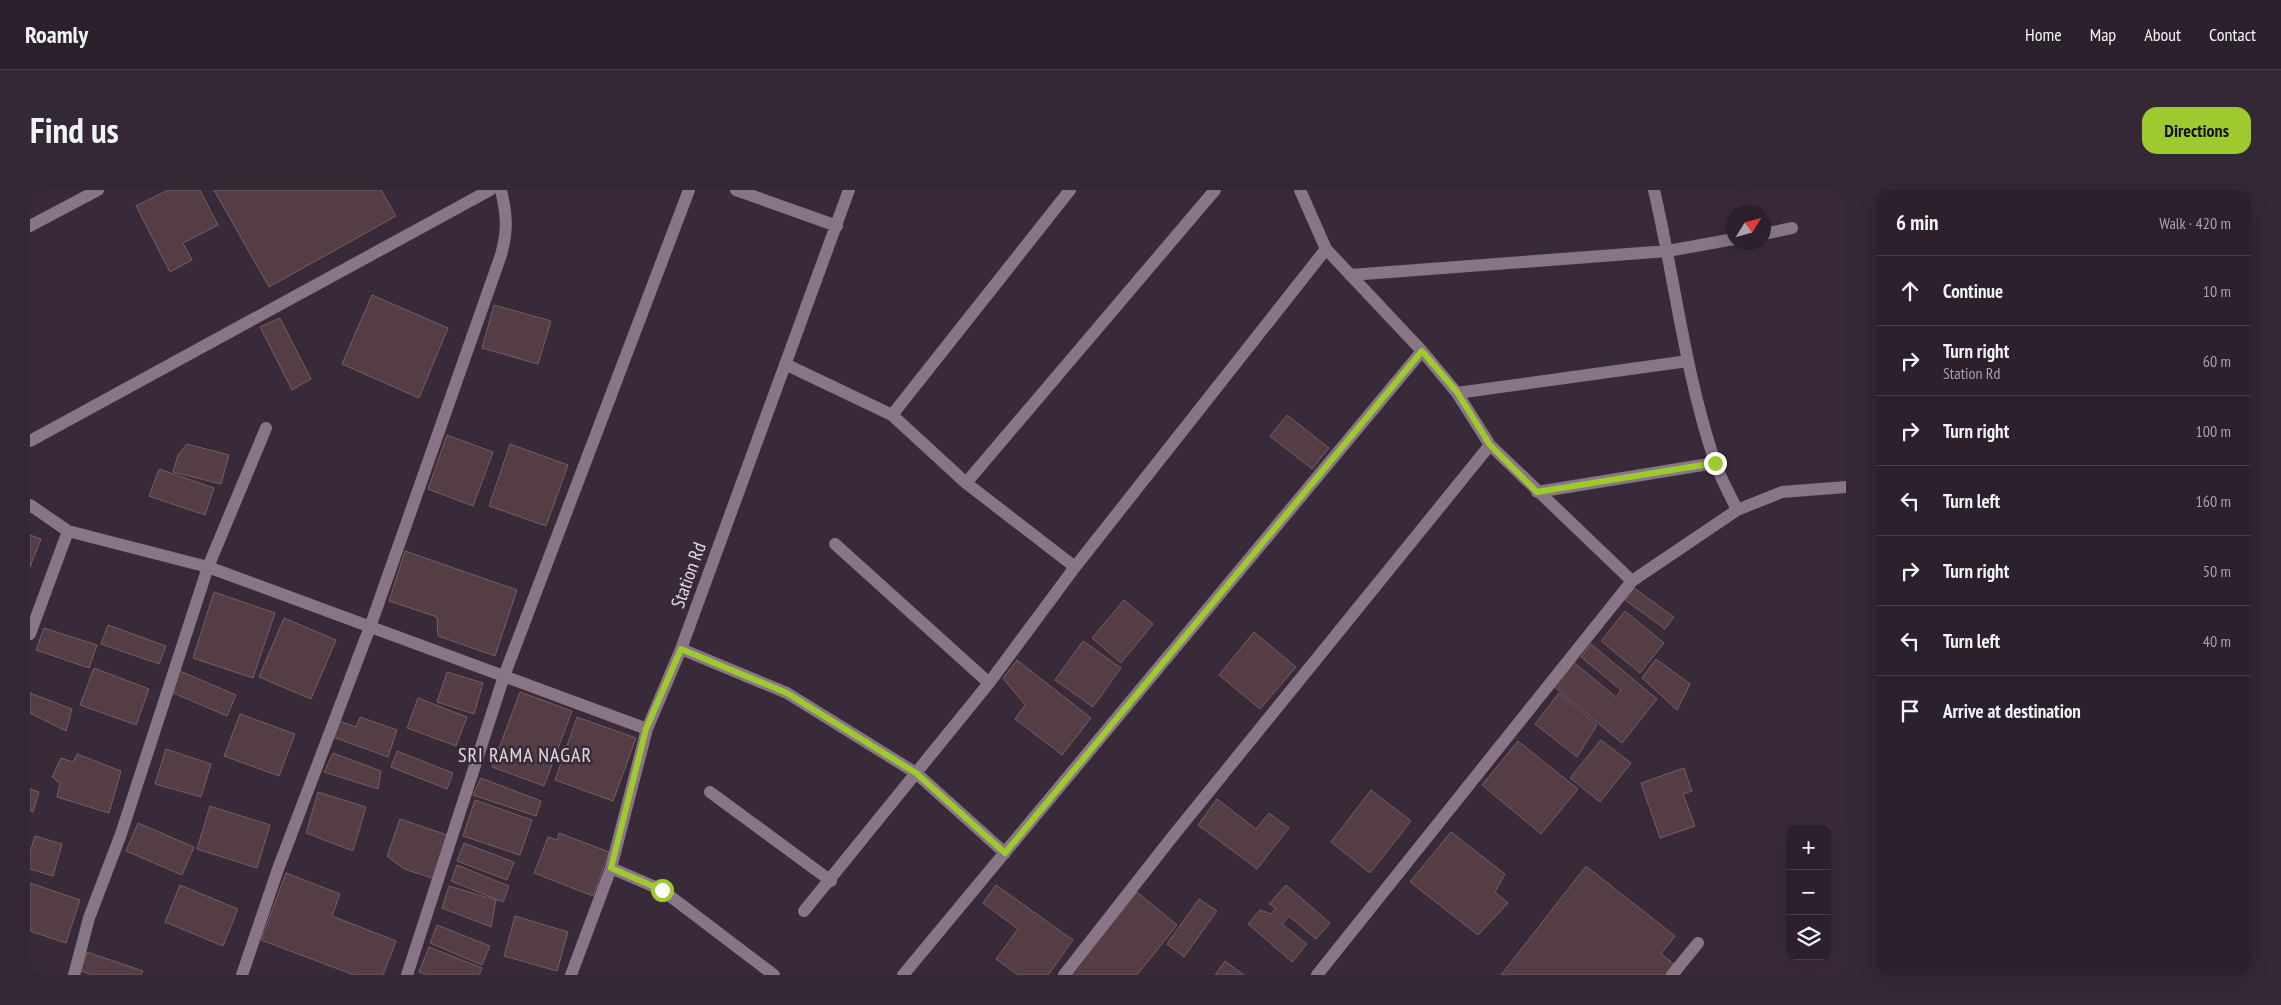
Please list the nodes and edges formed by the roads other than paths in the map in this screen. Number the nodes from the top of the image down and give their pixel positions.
1 (98, 190) edge
2 (490, 190) edge
3 (501, 190) edge
4 (689, 190) edge
5 (736, 190) edge
6 (849, 190) edge
7 (1070, 190) edge
8 (1215, 190) edge
9 (1300, 190) edge
10 (1654, 190) edge
11 (30, 226) edge
12 (837, 226) junction
13 (1792, 228) dead end
14 (1771, 232) edge
15 (1726, 240) edge
16 (1326, 249) junction
17 (1668, 251) junction
18 (1350, 275) junction
19 (1422, 351) junction
20 (1688, 361) junction
21 (785, 364) junction
22 (1457, 392) junction
23 (892, 415) junction
24 (266, 428) dead end
25 (30, 440) edge
26 (1490, 445) junction
27 (1715, 463) junction
28 (966, 482) junction
29 (1846, 487) edge
30 (1537, 492) junction
31 (30, 505) edge
32 (1737, 510) junction
33 (68, 531) junction
34 (835, 544) dead end
35 (208, 567) junction
36 (1075, 567) junction
37 (1632, 581) junction
38 (370, 627) junction
39 (30, 634) edge
40 (681, 649) junction
41 (504, 676) junction
42 (989, 683) junction
43 (646, 729) junction
44 (916, 773) junction
45 (710, 792) dead end
46 (1005, 853) junction
47 (611, 868) junction
48 (831, 881) junction
49 (804, 911) dead end
50 (1698, 943) dead end
51 (74, 975) edge
52 (242, 975) edge
53 (408, 975) edge
54 (572, 975) edge
55 (774, 975) edge
56 (903, 975) edge
57 (1064, 975) edge
58 (1317, 975) edge
59 (1672, 975) edge

1 - 11 street
2 - 25 street
3 - 38 street
4 - 41 street
5 - 12 street
6 - 12 street, Station Rd
7 - 23 street
8 - 28 street
9 - 16 street
10 - 17 street
12 - 21 street, Station Rd
13 - 14 street
15 - 17 street
16 - 18 street
16 - 36 street
17 - 18 street
17 - 20 street
18 - 19 street
19 - 22 street
19 - 46 street
20 - 22 street
20 - 27 street
21 - 23 street
21 - 40 street, Station Rd
22 - 26 street
23 - 28 street
24 - 35 street
26 - 30 street
26 - 57 street
27 - 30 street
27 - 32 street
28 - 36 street
29 - 32 street
30 - 37 street
31 - 33 street
32 - 37 street
33 - 35 street
33 - 39 street
34 - 42 street
35 - 38 street
35 - 51 street
36 - 42 street
37 - 58 street
38 - 41 street
38 - 52 street
40 - 43 street, Station Rd
40 - 44 street
41 - 43 street
41 - 53 street
42 - 44 street
43 - 47 street, Station Rd
44 - 46 street
44 - 48 street
45 - 48 street
46 - 56 street
47 - 54 street, Station Rd
47 - 55 street
48 - 49 street
50 - 59 street

